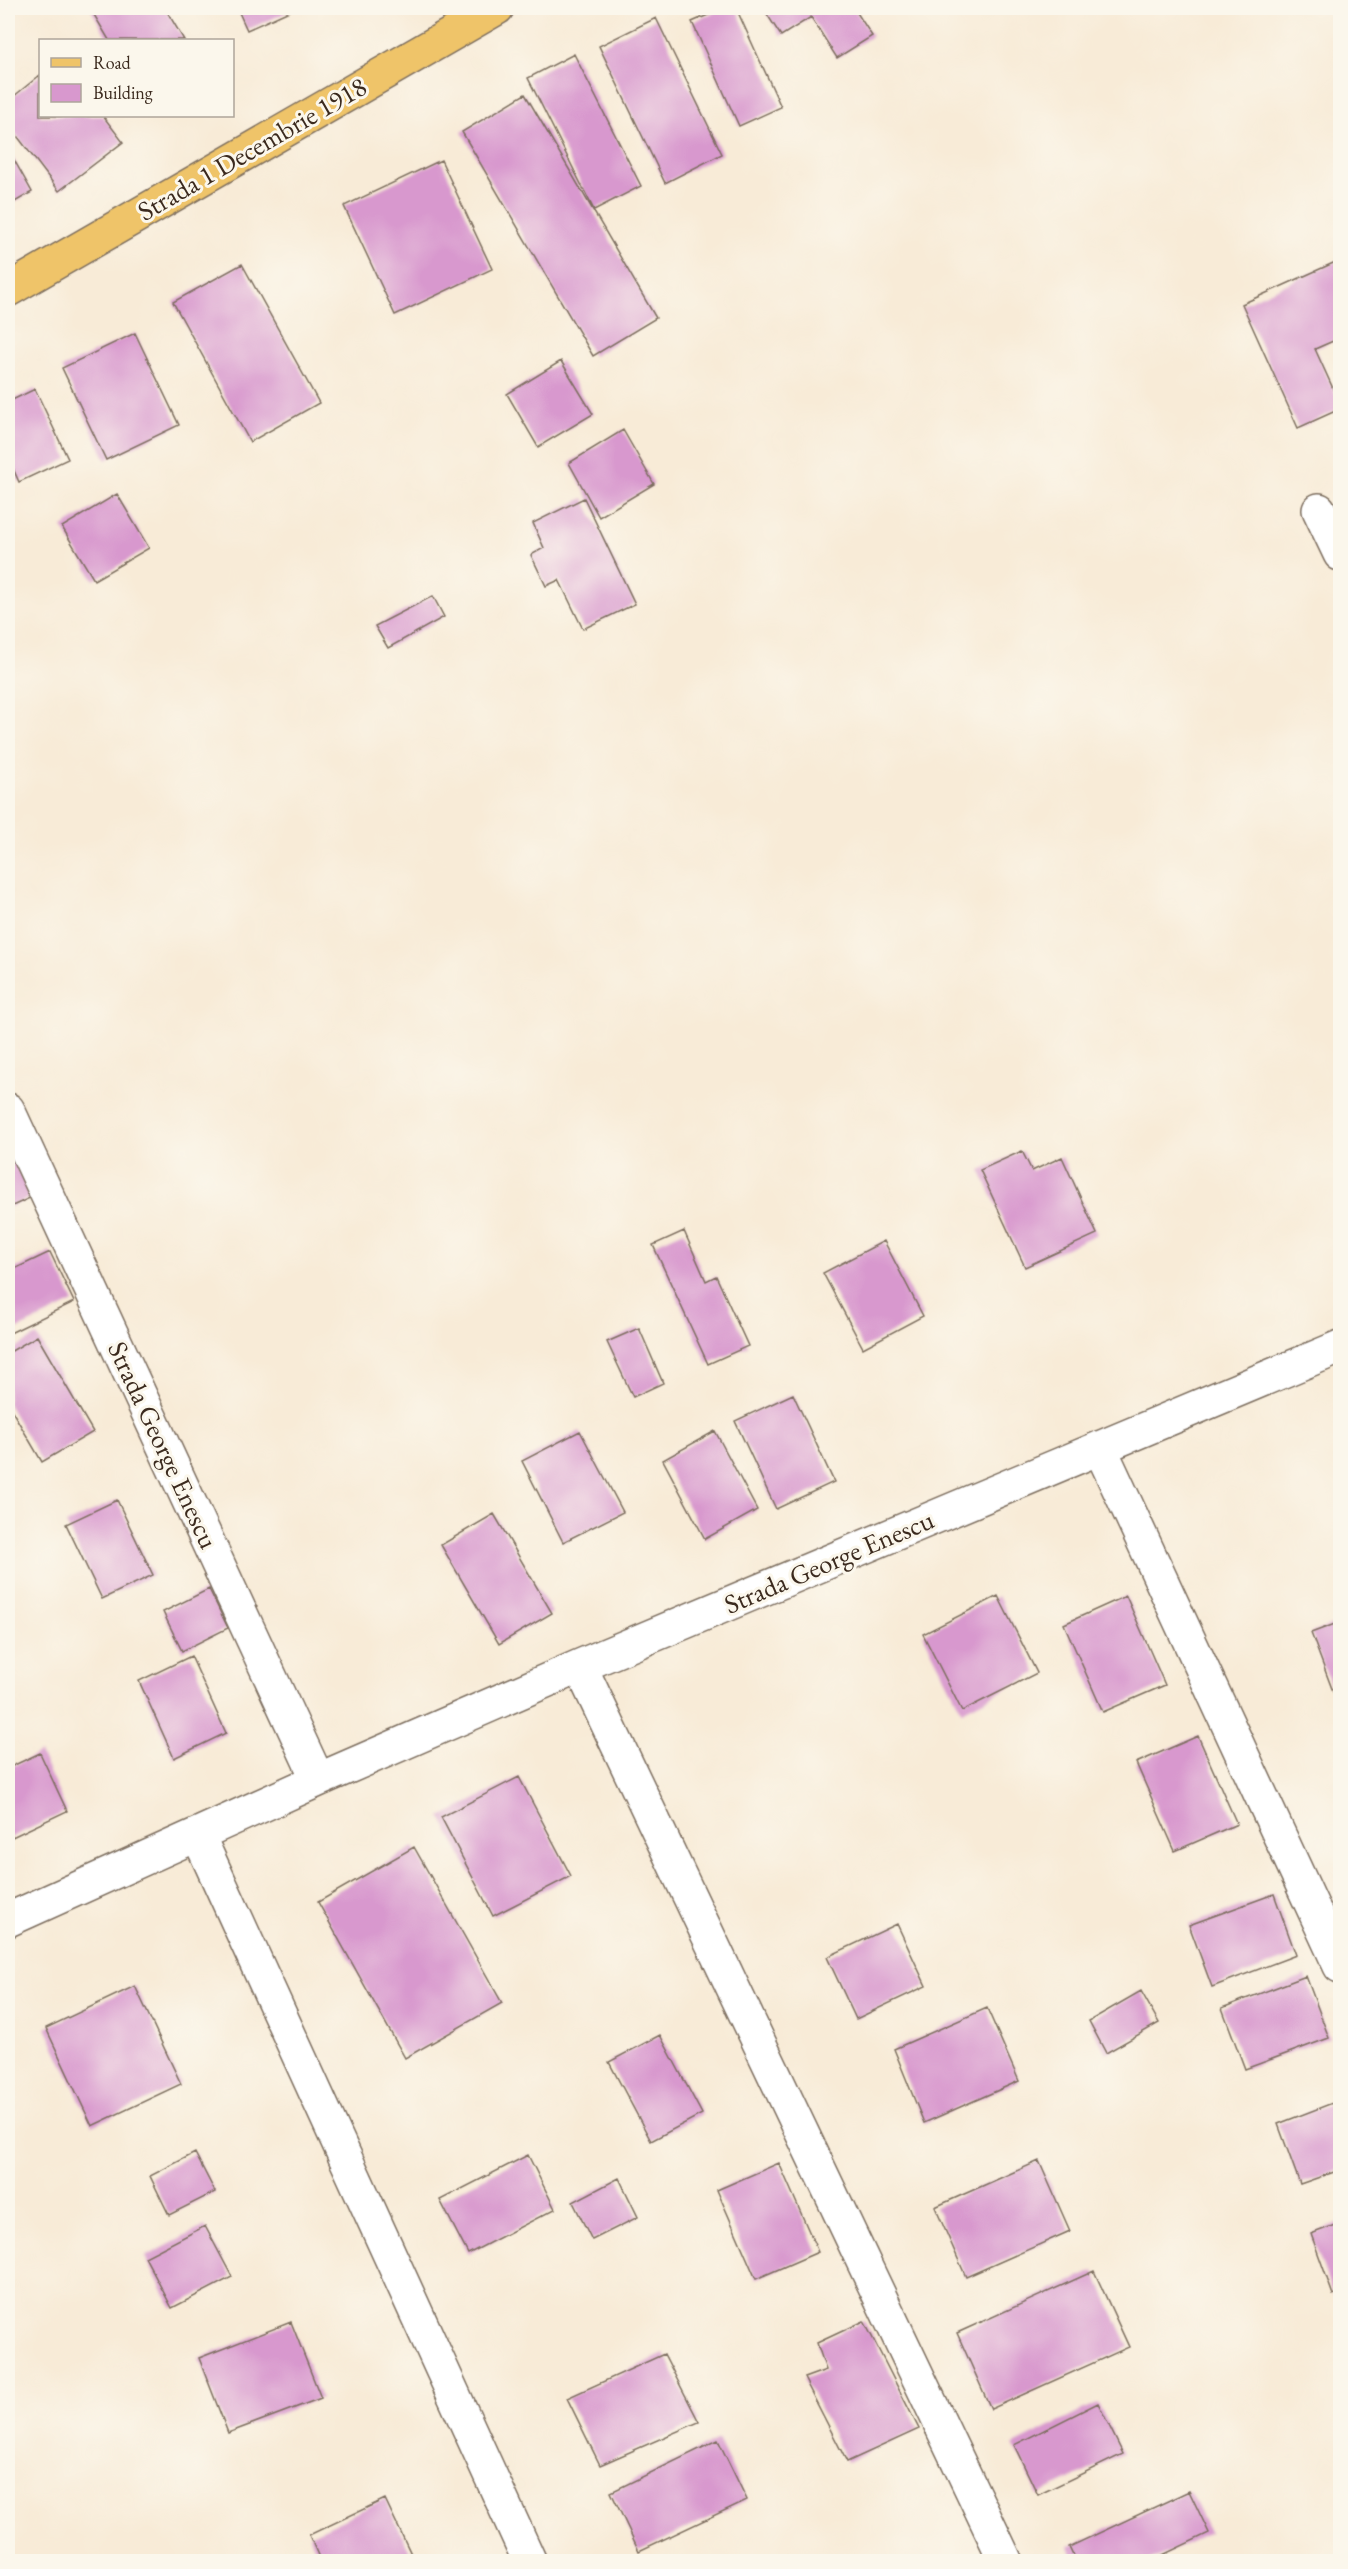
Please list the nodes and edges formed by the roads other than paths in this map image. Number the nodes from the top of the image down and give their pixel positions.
1 (497, 8) edge
2 (8, 290) edge
3 (1319, 510) dead end
4 (1341, 554) edge
5 (8, 1110) edge
6 (1341, 1347) edge
7 (1100, 1448) junction
8 (580, 1666) junction
9 (318, 1780) junction
10 (198, 1835) junction
11 (8, 1920) edge
12 (1341, 1966) edge
13 (530, 2562) edge
14 (1006, 2562) edge

1 - 2 main road, Strada 1 Decembrie 1918
3 - 4 street
5 - 9 street, Strada George Enescu
6 - 7 street, Strada George Enescu
7 - 8 street, Strada George Enescu
7 - 12 street
8 - 9 street, Strada George Enescu
8 - 14 street
9 - 10 street, Strada George Enescu
10 - 11 street, Strada George Enescu
10 - 13 street

